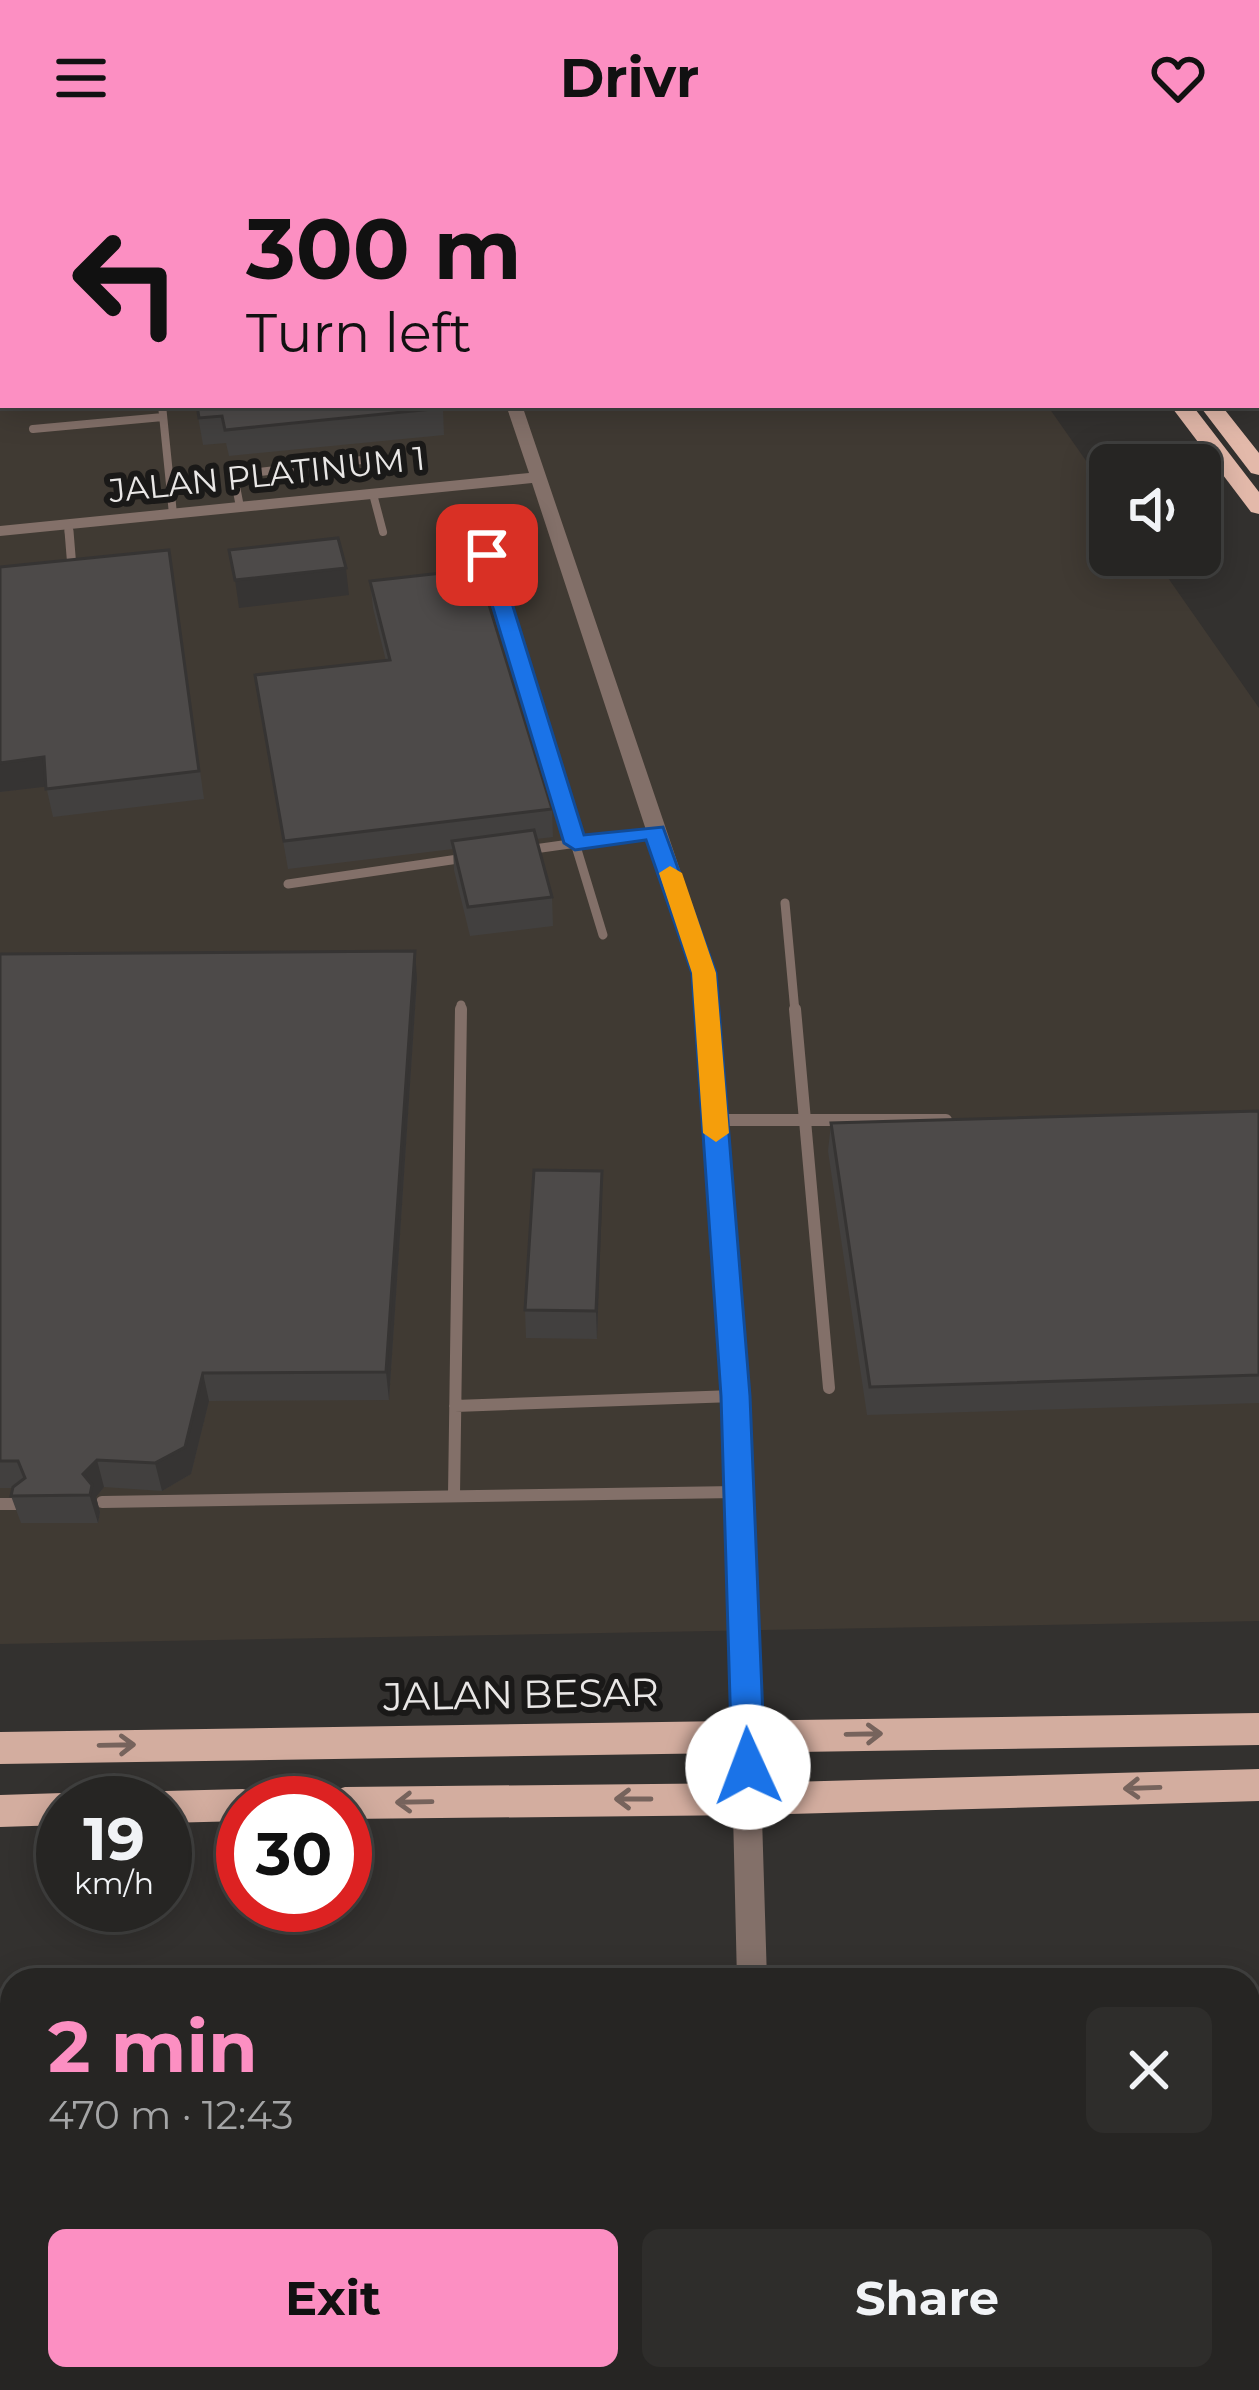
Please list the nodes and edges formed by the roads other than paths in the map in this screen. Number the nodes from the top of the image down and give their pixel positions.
1 (515, 408) edge
2 (1183, 408) edge
3 (1212, 408) edge
4 (163, 411) edge
5 (33, 429) dead end
6 (370, 459) dead end
7 (1259, 467) edge
8 (539, 477) junction
9 (373, 494) junction
10 (240, 507) junction
11 (1259, 507) edge
12 (173, 514) junction
13 (68, 524) junction
14 (479, 529) dead end
15 (0, 531) edge
16 (383, 532) dead end
17 (94, 567) edge
18 (72, 568) junction
19 (54, 570) edge
20 (495, 581) junction
21 (475, 584) edge
22 (655, 832) junction
23 (575, 843) junction
24 (509, 852) edge
25 (487, 855) edge
26 (288, 884) dead end
27 (785, 903) dead end
28 (602, 935) dead end
29 (461, 1005) dead end
30 (715, 1120) junction
31 (807, 1120) junction
32 (950, 1120) edge
33 (829, 1388) dead end
34 (736, 1396) junction
35 (455, 1406) junction
36 (739, 1492) junction
37 (454, 1495) junction
38 (102, 1502) dead end
39 (0, 1504) edge
40 (24, 1504) edge
41 (1259, 1730) edge
42 (747, 1736) junction
43 (0, 1748) edge
44 (1259, 1785) edge
45 (750, 1799) junction
46 (372, 1803) edge
47 (36, 1810) edge
48 (0, 1811) edge
49 (752, 1968) edge

1 - 8 street
2 - 11 highway
3 - 7 highway
4 - 5 lane
4 - 12 lane
6 - 10 lane
8 - 9 street, JALAN PLATINUM 1
8 - 22 street
9 - 10 street, JALAN PLATINUM 1
9 - 16 lane
10 - 12 street, JALAN PLATINUM 1
12 - 13 street, JALAN PLATINUM 1
13 - 15 street, JALAN PLATINUM 1
13 - 18 lane
14 - 20 lane
17 - 18 lane
18 - 19 lane
20 - 21 lane
20 - 23 lane
22 - 23 lane
22 - 30 street
23 - 24 lane
23 - 28 lane
25 - 26 lane
27 - 31 lane
29 - 35 lane
30 - 31 lane
30 - 34 street
31 - 32 lane
31 - 33 lane
34 - 35 lane
34 - 36 street
35 - 37 lane
36 - 37 lane
36 - 42 street
37 - 38 lane
39 - 40 lane
42 -> 41 main road, JALAN BESAR
43 -> 42 main road, JALAN BESAR
42 - 45 street
44 -> 45 main road
45 -> 46 main road
45 - 49 street
47 - 48 main road

